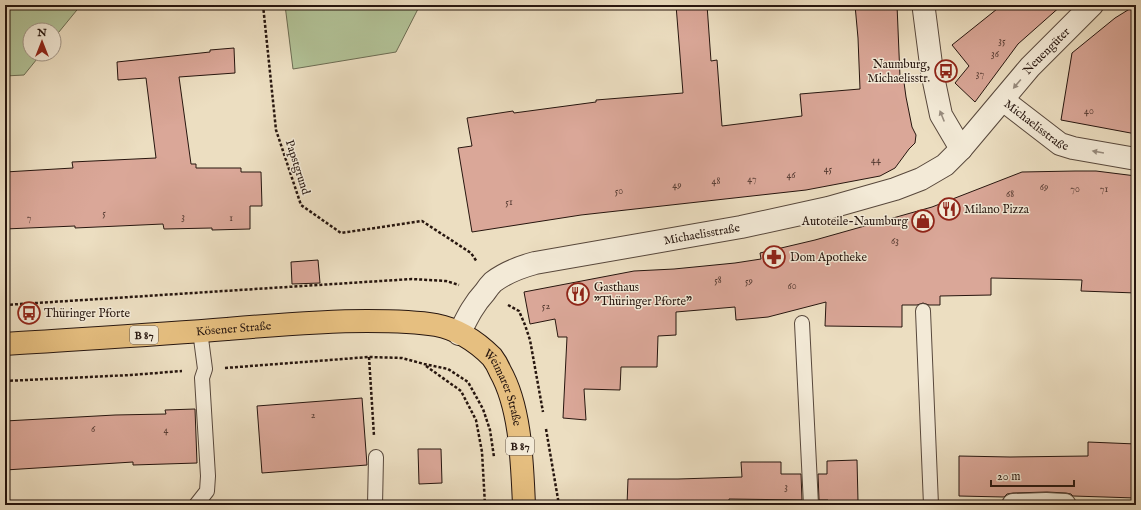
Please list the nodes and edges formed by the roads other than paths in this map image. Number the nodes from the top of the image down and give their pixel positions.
1 (925, 5) edge
2 (1092, 5) edge
3 (1003, 100) junction
4 (961, 149) junction
5 (1136, 159) edge
6 (923, 312) dead end
7 (802, 323) dead end
8 (200, 331) junction
9 (460, 334) junction
10 (5, 344) edge
11 (376, 457) road end
12 (196, 505) edge
13 (375, 505) edge
14 (524, 505) edge
15 (811, 505) edge
16 (931, 505) edge
17 (1013, 505) edge
18 (1065, 505) edge

4 -> 1 street
2 -> 3 street, Neuengüter
3 - 4 street, Michaelisstraße
5 -> 3 street, Michaelisstraße
4 - 9 street, Michaelisstraße
6 - 16 lane
7 - 15 lane
8 - 9 main road, Kösener Straße / B 87
8 - 10 main road, Kösener Straße / B 87
8 - 12 lane
9 - 14 main road, Weimarer Straße / B 87
11 - 13 lane
17 - 18 street

